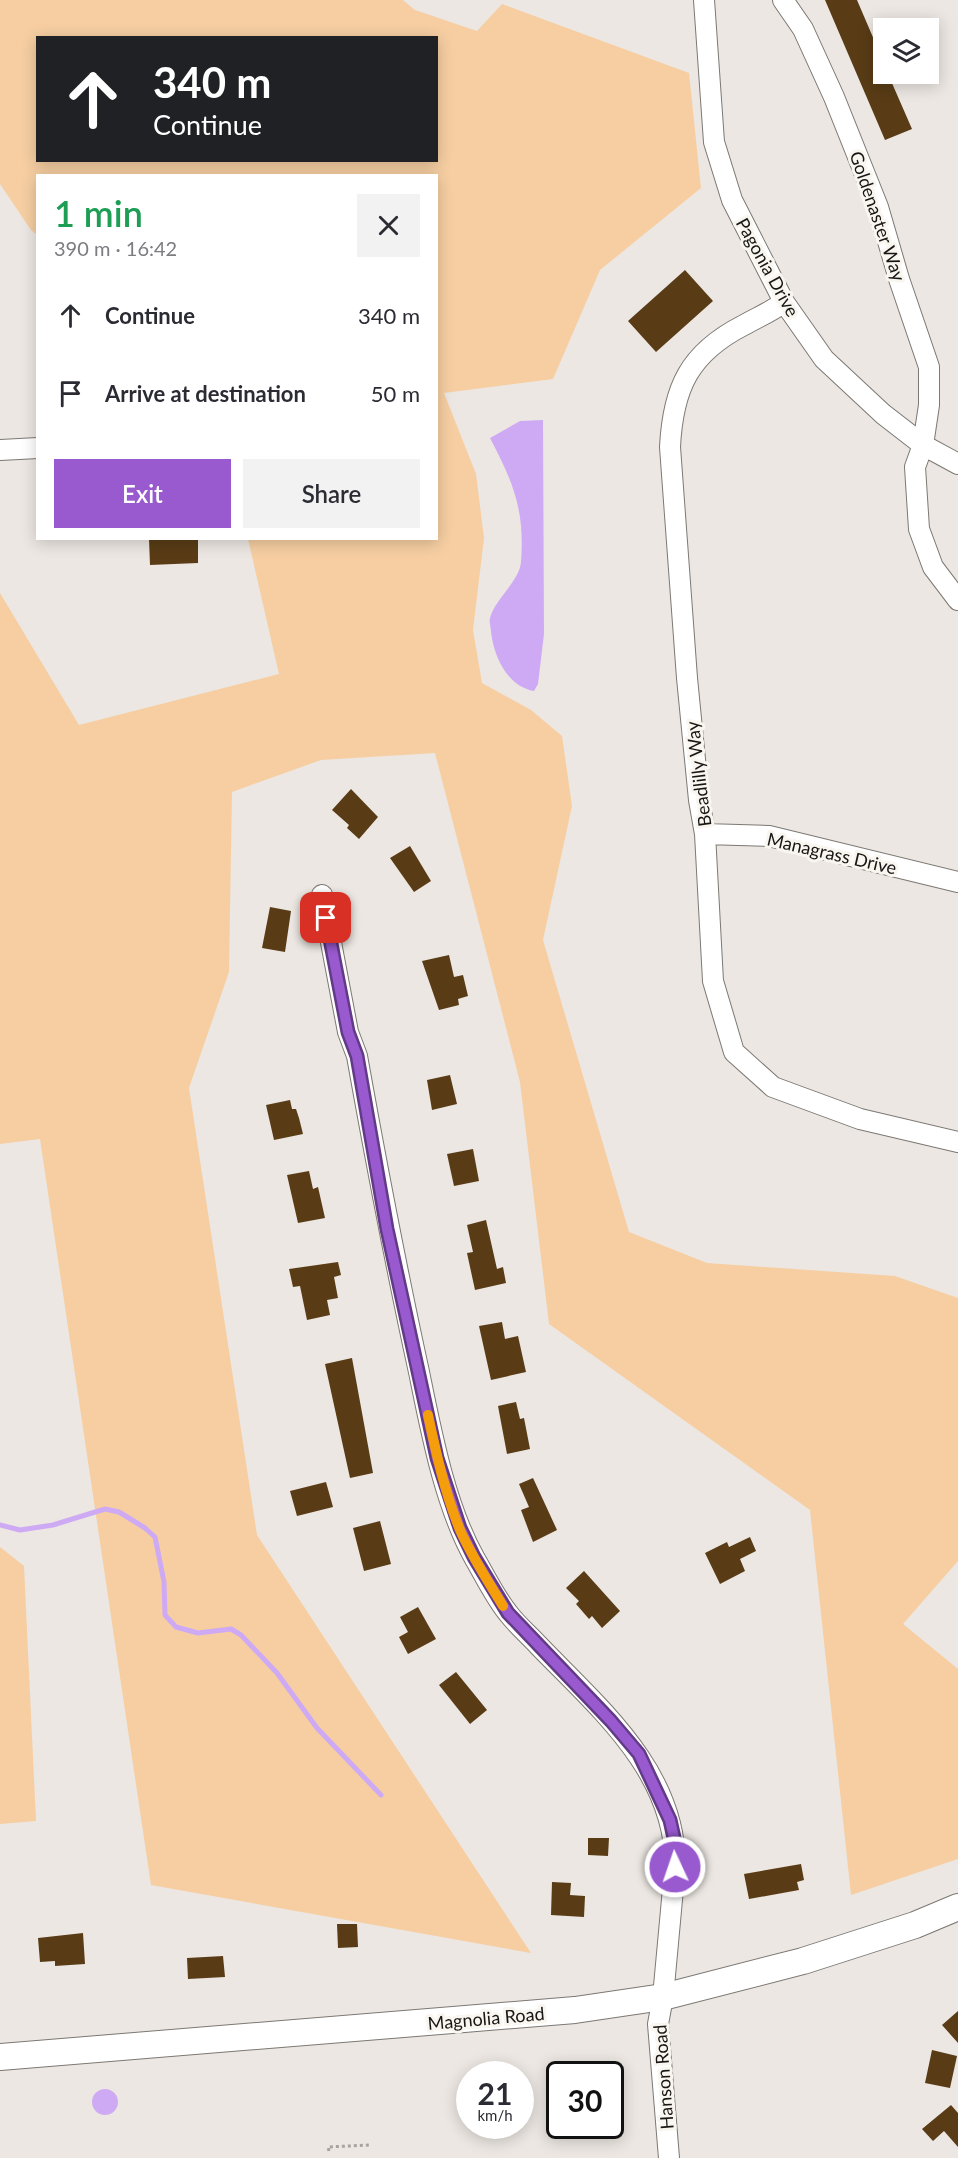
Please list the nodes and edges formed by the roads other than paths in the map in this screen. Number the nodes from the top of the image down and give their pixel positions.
1 (704, 0) edge
2 (783, 0) edge
3 (784, 302) junction
4 (922, 445) junction
5 (36, 448) edge
6 (0, 450) edge
7 (958, 464) edge
8 (958, 600) edge
9 (705, 834) junction
10 (958, 882) edge
11 (322, 895) dead end
12 (958, 1142) edge
13 (958, 1907) edge
14 (663, 1997) junction
15 (0, 2057) edge
16 (669, 2158) edge

1 - 3 street, Pagonia Drive
2 - 4 street, Goldenaster Way
3 - 4 street, Pagonia Drive
3 - 9 street, Beadlilly Way
4 - 7 street, Pagonia Drive
4 - 8 street, Goldenaster Way
5 - 6 street
9 - 10 street, Managrass Drive
9 - 12 street, Beadlilly Way
11 - 14 street, Hanson Road
13 - 14 main road, Magnolia Road
14 - 15 main road, Magnolia Road
14 - 16 street, Hanson Road

